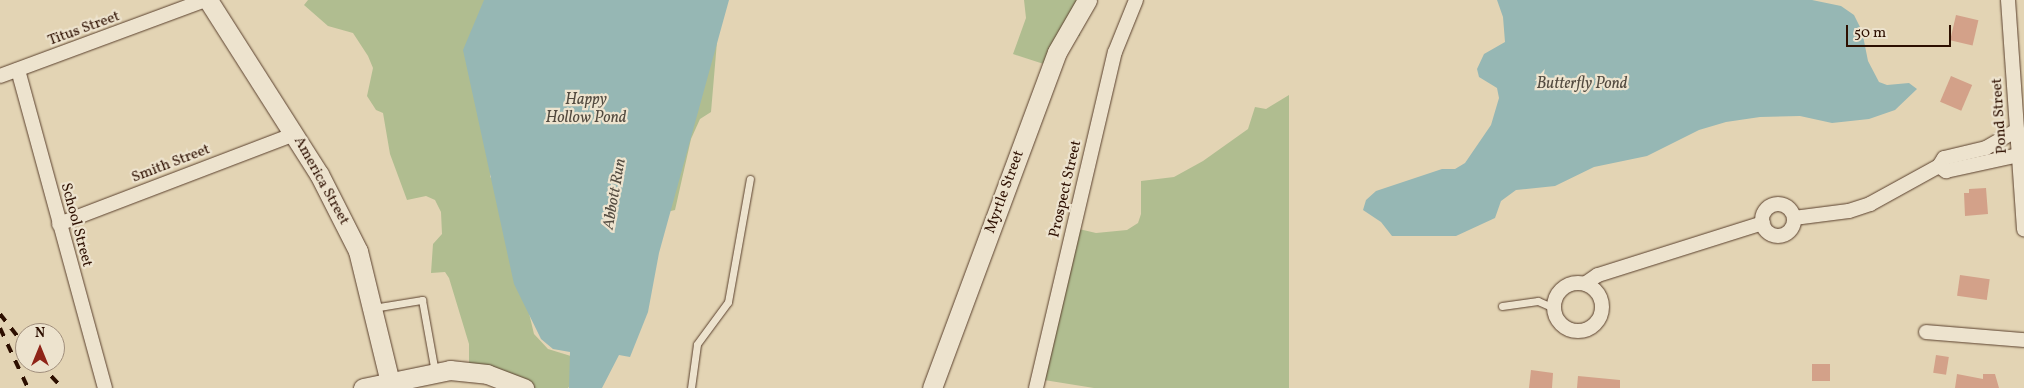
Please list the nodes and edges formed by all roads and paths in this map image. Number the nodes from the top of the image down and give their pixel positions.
1 (207, 0) edge
2 (1087, 0) edge
3 (1136, 0) edge
4 (2008, 0) edge
5 (18, 70) junction
6 (0, 76) edge
7 (2017, 130) junction
8 (295, 134) junction
9 (2019, 155) junction
10 (1939, 166) junction
11 (750, 179) dead end
12 (1794, 218) junction
13 (1763, 223) junction
14 (59, 224) junction
15 (2024, 229) edge
16 (1586, 283) junction
17 (1502, 306) dead end
18 (373, 308) junction
19 (1554, 308) junction
20 (1926, 332) dead end
21 (2024, 340) edge
22 (435, 372) junction
23 (390, 382) junction
24 (105, 388) edge
25 (363, 388) edge
26 (524, 388) edge
27 (692, 388) edge
28 (932, 388) edge
29 (1036, 388) edge

1 - 5 street, Titus Street
1 - 8 street, America Street
2 - 28 street, Myrtle Street
3 - 29 street, Prospect Street
4 - 7 street, Pond Street
5 - 6 street, Titus Street
5 - 14 street, School Street
7 - 9 street, Pond Street
7 - 10 street
8 - 14 street, Smith Street
8 - 18 street, America Street
9 - 10 street
9 - 15 street, Pond Street
10 - 12 street
11 - 27 lane
12 - 13 street
12 - 13 street
13 - 16 street
14 - 24 street, School Street
16 - 19 street
16 - 19 street
17 - 19 lane
18 - 22 lane
18 - 23 street, America Street
20 - 21 street
22 - 23 street
22 - 26 street
23 - 25 street

